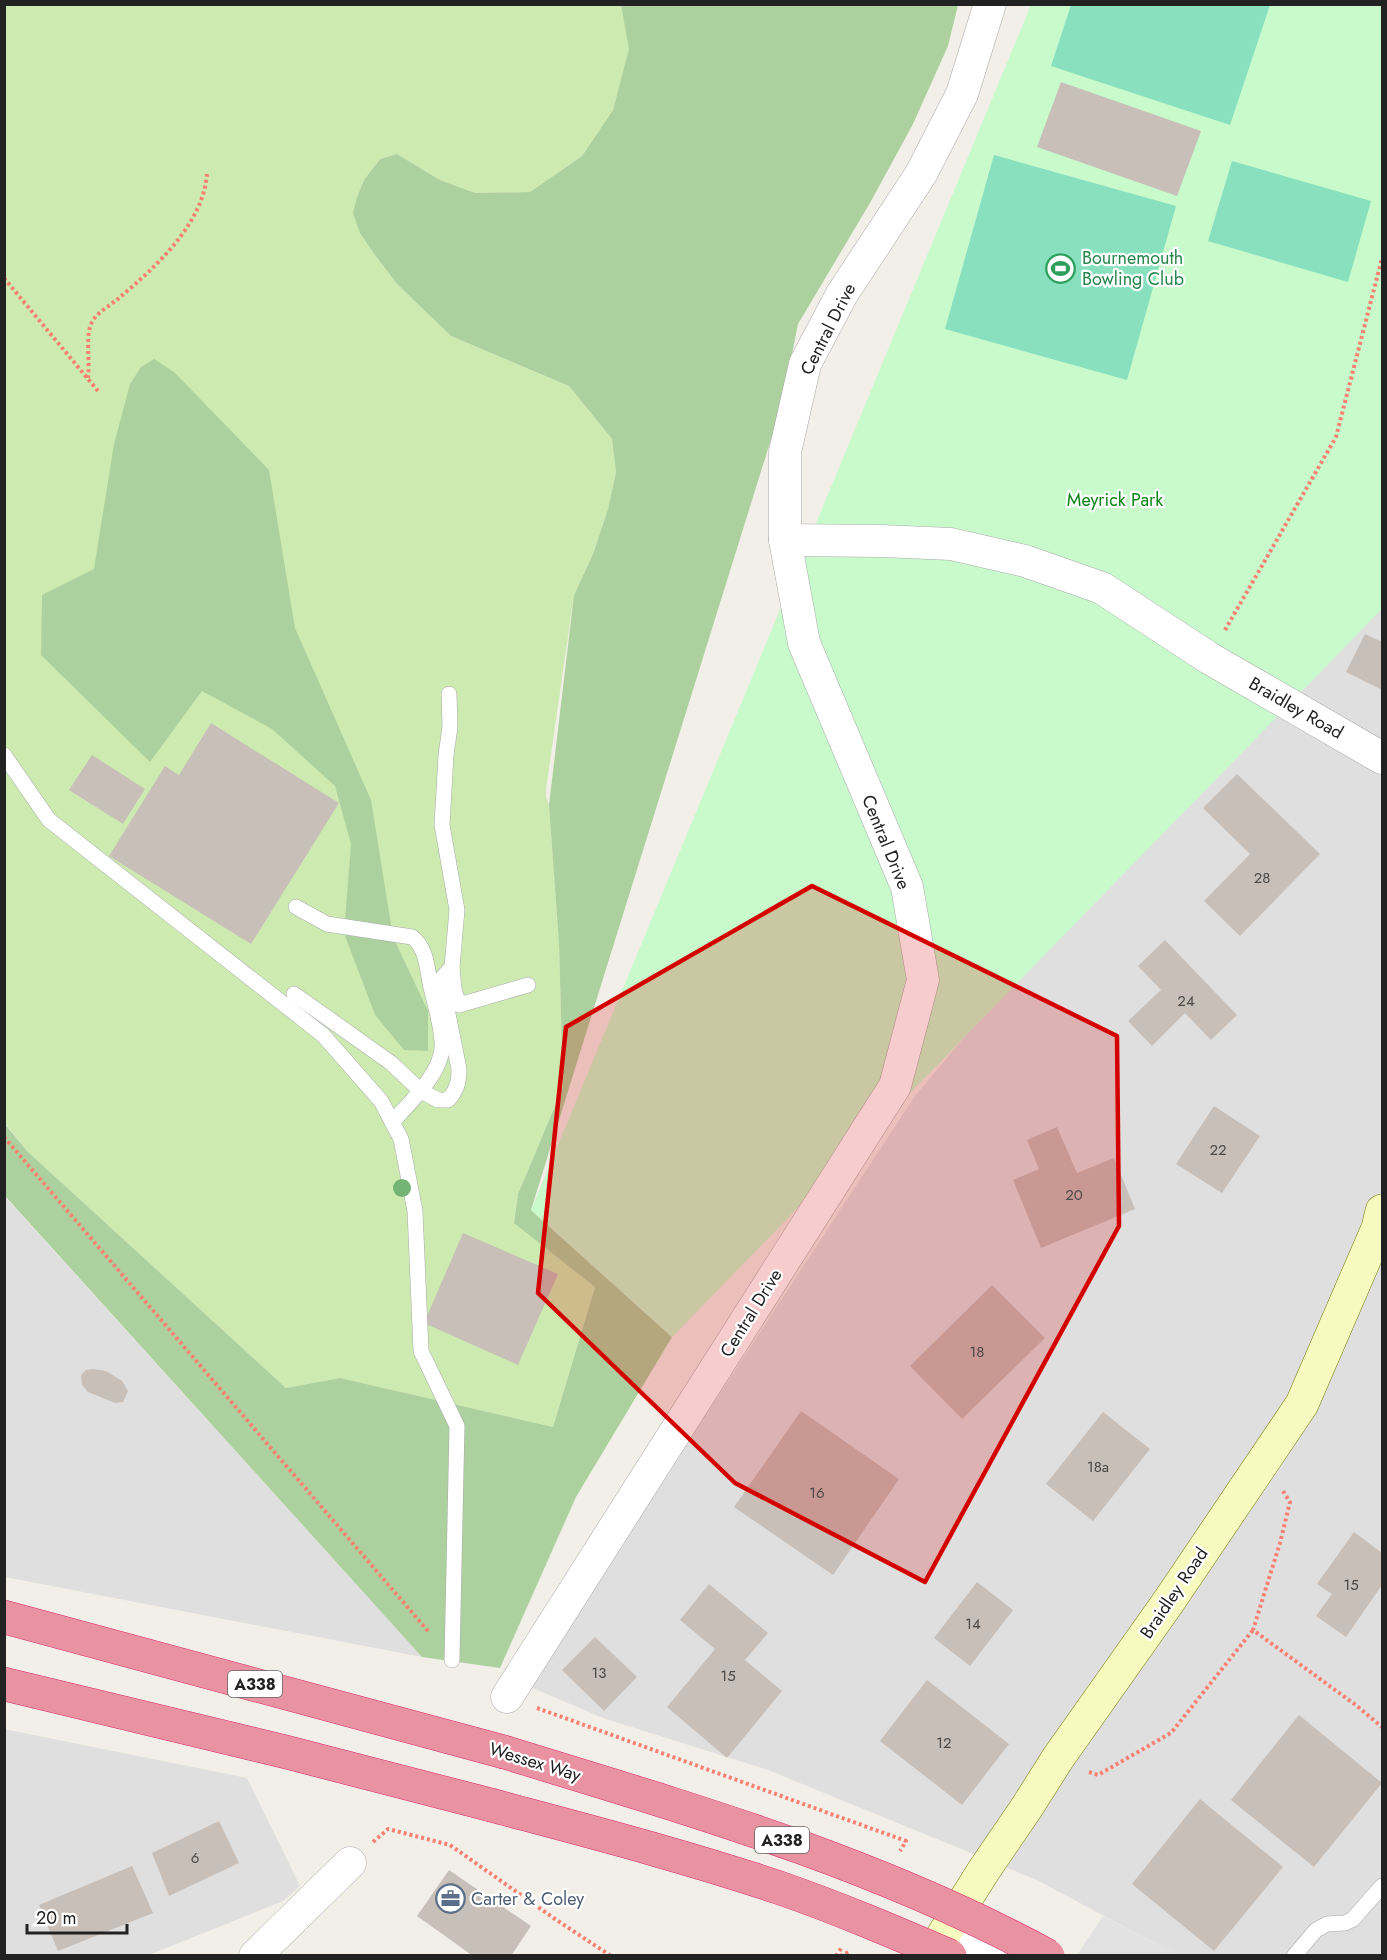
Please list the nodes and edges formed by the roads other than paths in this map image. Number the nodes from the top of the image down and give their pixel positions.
1 (990, 4) edge
2 (785, 540) junction
3 (449, 694) dead end
4 (4, 755) edge
5 (1383, 758) edge
6 (296, 907) dead end
7 (452, 967) junction
8 (528, 985) dead end
9 (294, 994) dead end
10 (422, 1091) junction
11 (392, 1122) junction
12 (1383, 1211) edge
13 (4, 1617) edge
14 (452, 1660) road end
15 (4, 1684) edge
16 (507, 1697) road end
17 (350, 1863) road end
18 (1383, 1886) edge
19 (942, 1948) edge
20 (255, 1956) edge
21 (989, 1956) edge
22 (1048, 1956) edge
23 (1294, 1956) edge

1 - 2 street, Central Drive
2 - 5 street, Braidley Road
2 - 16 street, Central Drive
3 - 7 lane
4 - 11 lane
6 - 10 lane
7 - 8 lane
7 - 10 lane
9 - 10 lane
10 - 11 lane
11 - 14 lane
12 - 19 street, Braidley Road
13 - 22 highway, Wessex Way / A338, bridge
15 - 19 highway, A338, bridge
17 - 20 street
18 - 23 lane
19 - 21 street

